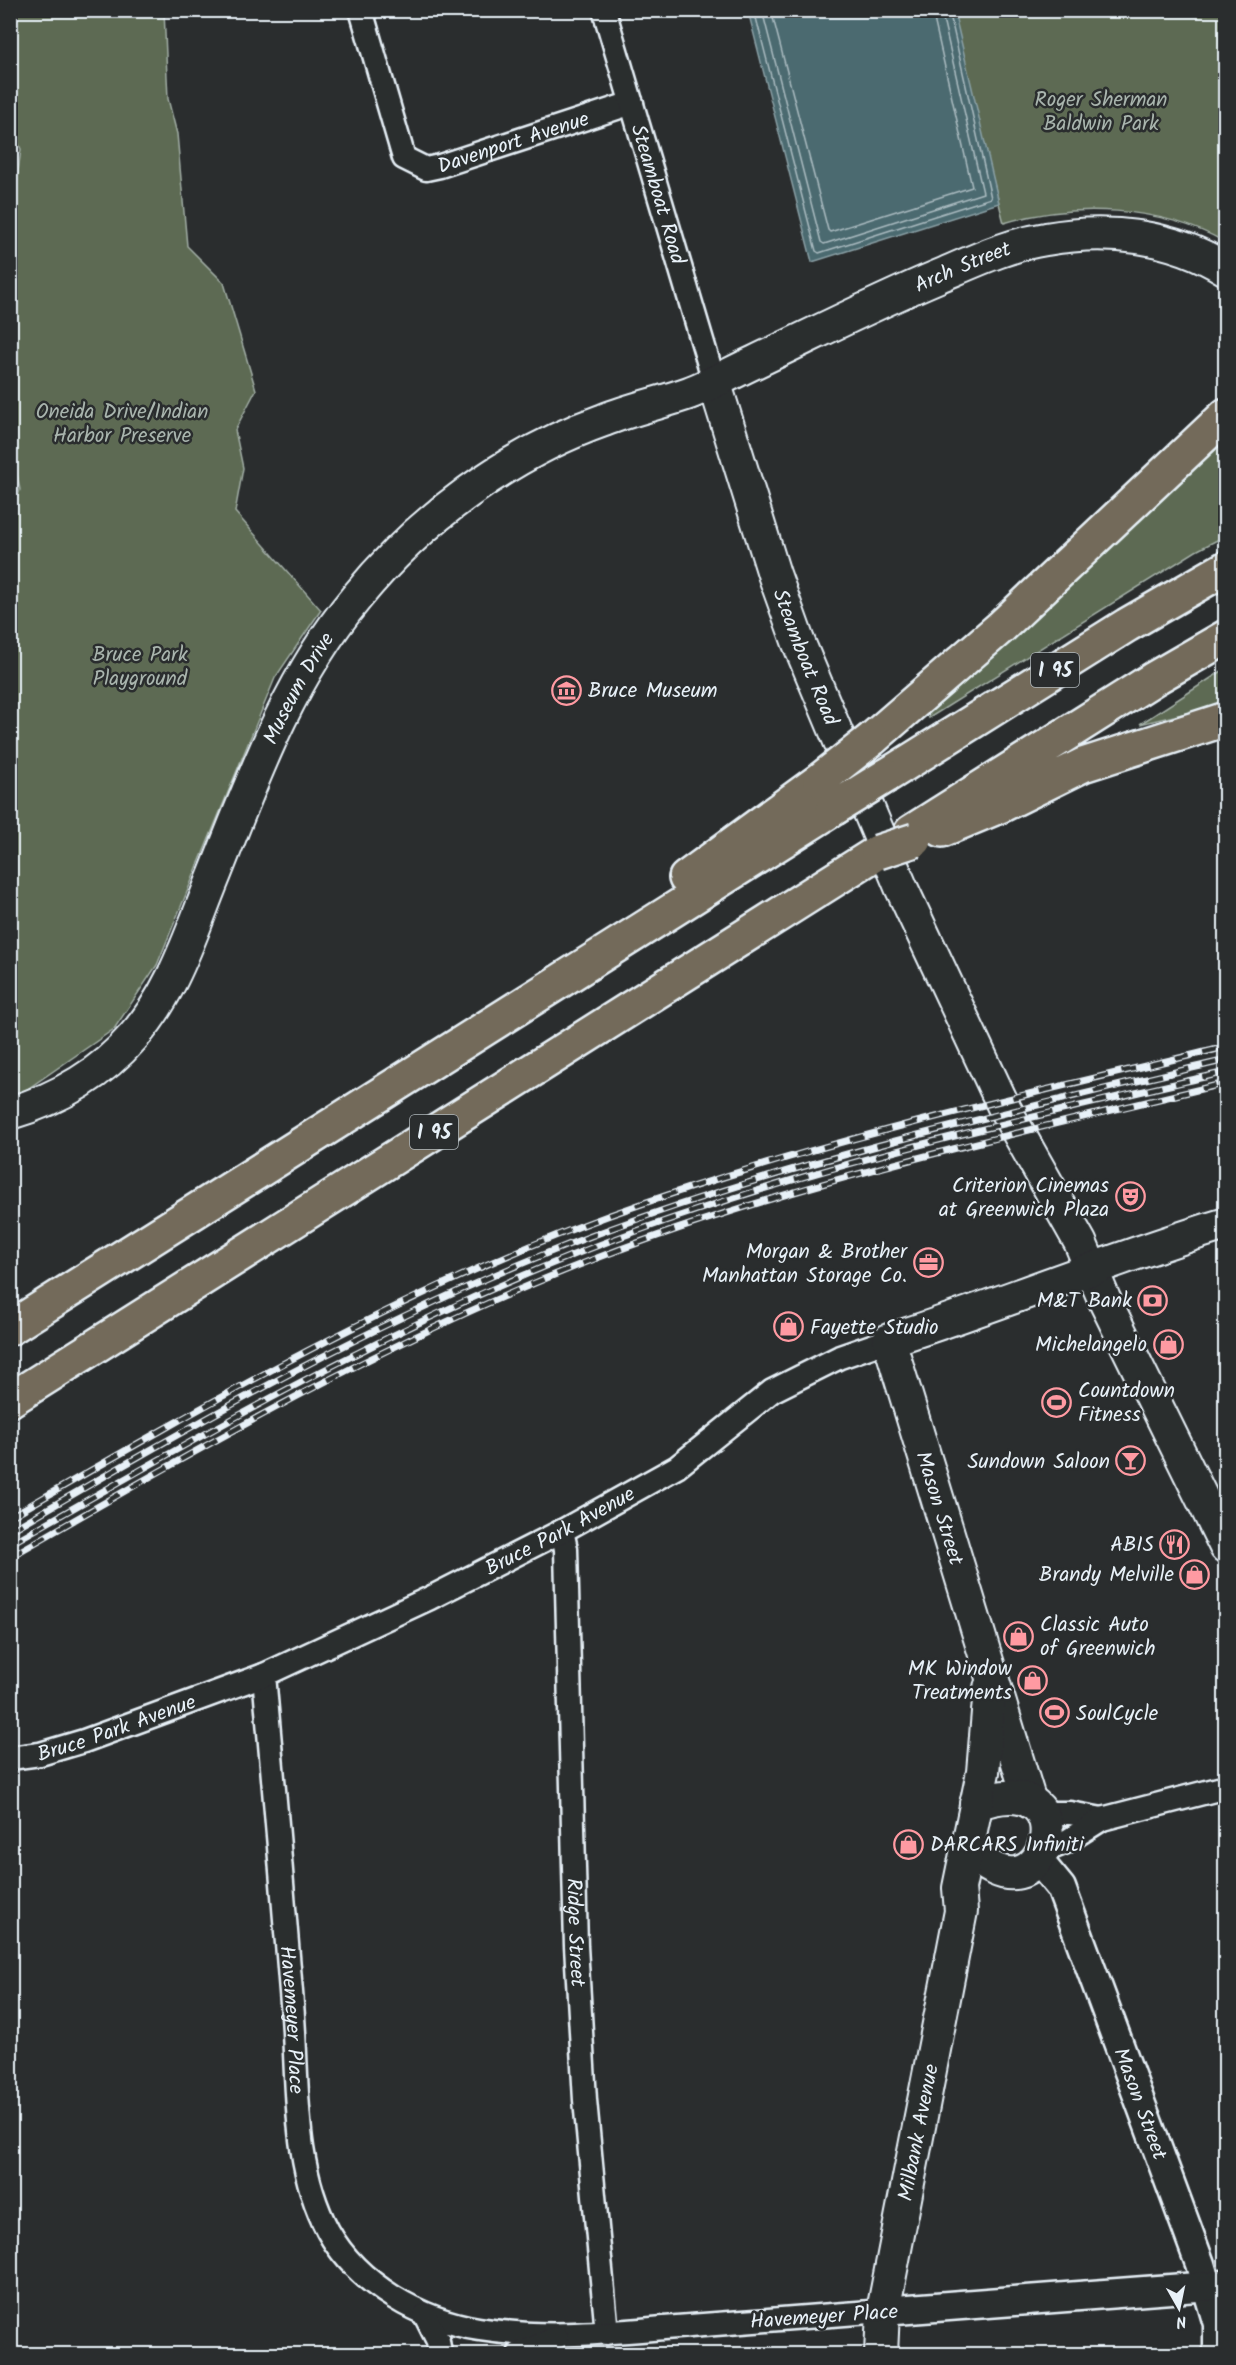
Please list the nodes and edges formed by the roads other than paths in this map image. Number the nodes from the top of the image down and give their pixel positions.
1 (361, 10) edge
2 (604, 10) edge
3 (632, 103) junction
4 (1226, 269) edge
5 (714, 381) junction
6 (1226, 415) edge
7 (1226, 568) edge
8 (1226, 637) edge
9 (1226, 719) edge
10 (827, 794) junction
11 (913, 836) junction
12 (10, 1113) edge
13 (1226, 1224) edge
14 (1092, 1269) junction
15 (10, 1328) edge
16 (889, 1340) junction
17 (10, 1400) edge
18 (562, 1531) junction
19 (1226, 1547) edge
20 (264, 1675) junction
21 (990, 1676) junction
22 (10, 1758) edge
23 (1226, 1787) edge
24 (976, 1804) junction
25 (1036, 1807) junction
26 (1102, 1819) junction
27 (968, 1847) junction
28 (1041, 1856) junction
29 (1010, 1874) junction
30 (961, 1911) junction
31 (1216, 2286) edge
32 (883, 2311) junction
33 (420, 2312) junction
34 (607, 2333) junction
35 (563, 2334) junction
36 (440, 2355) edge
37 (519, 2355) edge
38 (881, 2355) edge
39 (1218, 2355) edge

1 - 3 street, Davenport Avenue
2 - 3 street, Steamboat Road
3 - 5 street, Steamboat Road
4 - 5 main road, Arch Street
5 - 12 main road, Museum Drive
5 - 14 main road, Steamboat Road
6 - 10 highway, bridge
7 - 10 highway, I 95, bridge
8 - 11 highway
9 - 11 highway
10 - 15 highway, I 95
11 - 17 highway, I 95, bridge
13 - 14 main road, Bruce Park Avenue
14 - 16 main road, Bruce Park Avenue
14 - 19 main road, Steamboat Road
16 - 18 street, Bruce Park Avenue
16 - 21 main road, Mason Street
18 - 20 street, Bruce Park Avenue
18 - 34 street, Ridge Street
20 - 22 street, Bruce Park Avenue
20 - 33 street, Havemeyer Place
21 - 24 main road, Mason Street
21 - 25 main road, Mason Street
23 - 26 street
24 - 25 main road
24 - 27 main road, Mason Street
25 - 26 street
25 - 28 main road, Mason Street
26 - 28 street
27 - 29 main road
27 - 30 main road, Milbank Avenue
28 - 29 main road
28 - 31 street, Mason Street
29 - 30 main road
30 - 32 main road, Milbank Avenue
31 - 32 street, Havemeyer Place
31 - 39 street, Mason Street
32 - 34 street, Havemeyer Place
32 - 38 main road, Milbank Avenue
33 - 35 street, Havemeyer Place
33 - 36 street, Havemeyer Place
34 - 35 street, Havemeyer Place
35 - 37 street

